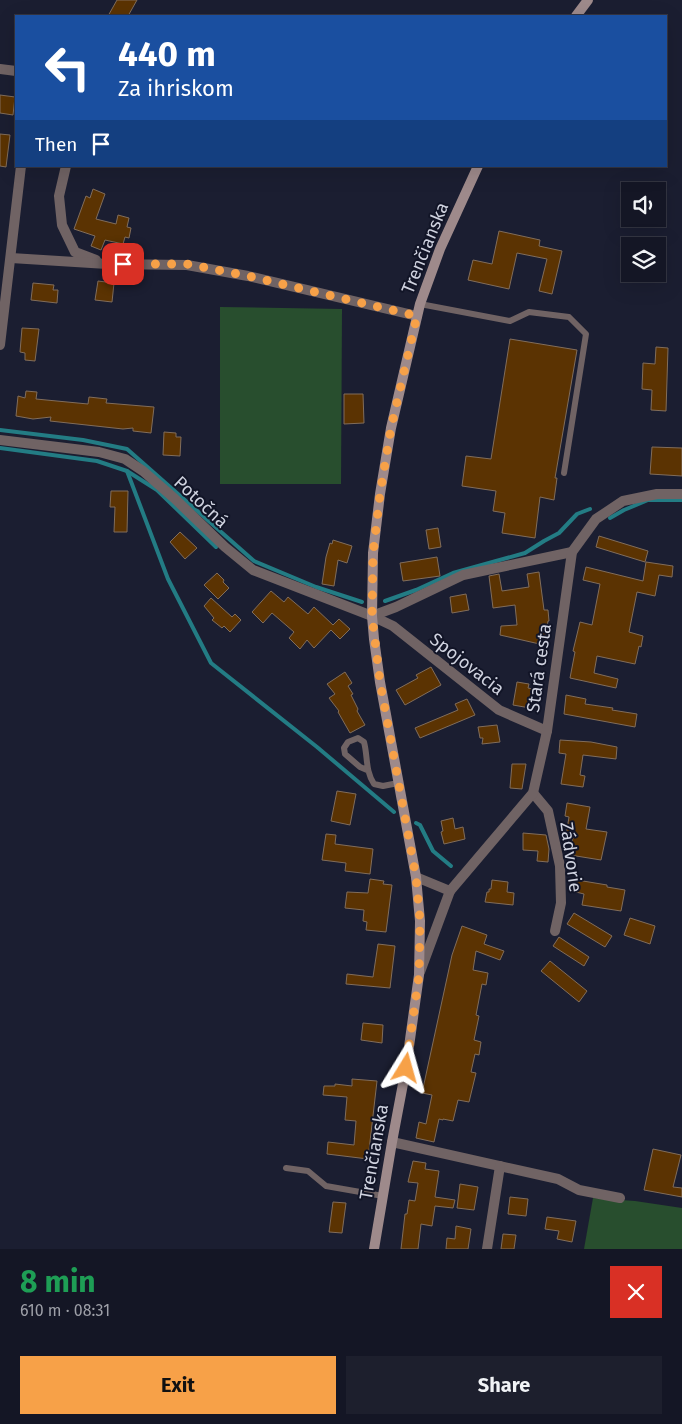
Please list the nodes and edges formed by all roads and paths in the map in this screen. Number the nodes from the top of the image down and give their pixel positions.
1 (588, 0) edge
2 (577, 15) edge
3 (0, 68) edge
4 (15, 70) edge
5 (22, 167) edge
6 (66, 167) edge
7 (478, 167) edge
8 (11, 258) junction
9 (107, 264) junction
10 (420, 304) junction
11 (417, 316) junction
12 (0, 345) edge
13 (0, 440) edge
14 (564, 474) dead end
15 (682, 494) edge
16 (572, 552) junction
17 (372, 616) junction
18 (547, 731) junction
19 (367, 770) junction
20 (398, 783) junction
21 (533, 793) junction
22 (416, 877) junction
23 (450, 891) junction
24 (555, 931) dead end
25 (419, 975) junction
26 (392, 1142) junction
27 (500, 1166) junction
28 (286, 1168) dead end
29 (383, 1196) junction
30 (620, 1198) dead end
31 (374, 1249) edge
32 (486, 1249) edge

1 - 2 main road
3 - 4 street
5 - 8 street
6 - 9 street
7 - 10 main road, Trenčianska
8 - 9 street
8 - 12 street
9 - 11 street
10 - 11 main road, Trenčianska
10 - 14 lane
11 - 17 main road, Trenčianska
13 - 17 street, Potočná
15 - 16 street, Stará cesta
16 - 17 street
16 - 18 street, Stará cesta
17 - 18 street, Spojovacia
17 - 20 main road, Trenčianska
18 - 21 street, Stará cesta
19 - 19 lane
19 - 20 lane
20 - 22 main road, Trenčianska
21 - 23 street, Stará cesta
21 - 24 street, Zádvorie
22 - 23 street
22 - 25 main road, Trenčianska
23 - 25 street, Stará cesta
25 - 26 main road, Trenčianska
26 - 27 street
26 - 29 main road, Trenčianska
27 - 30 street
27 - 32 street
28 - 29 lane
29 - 31 main road, Trenčianska

